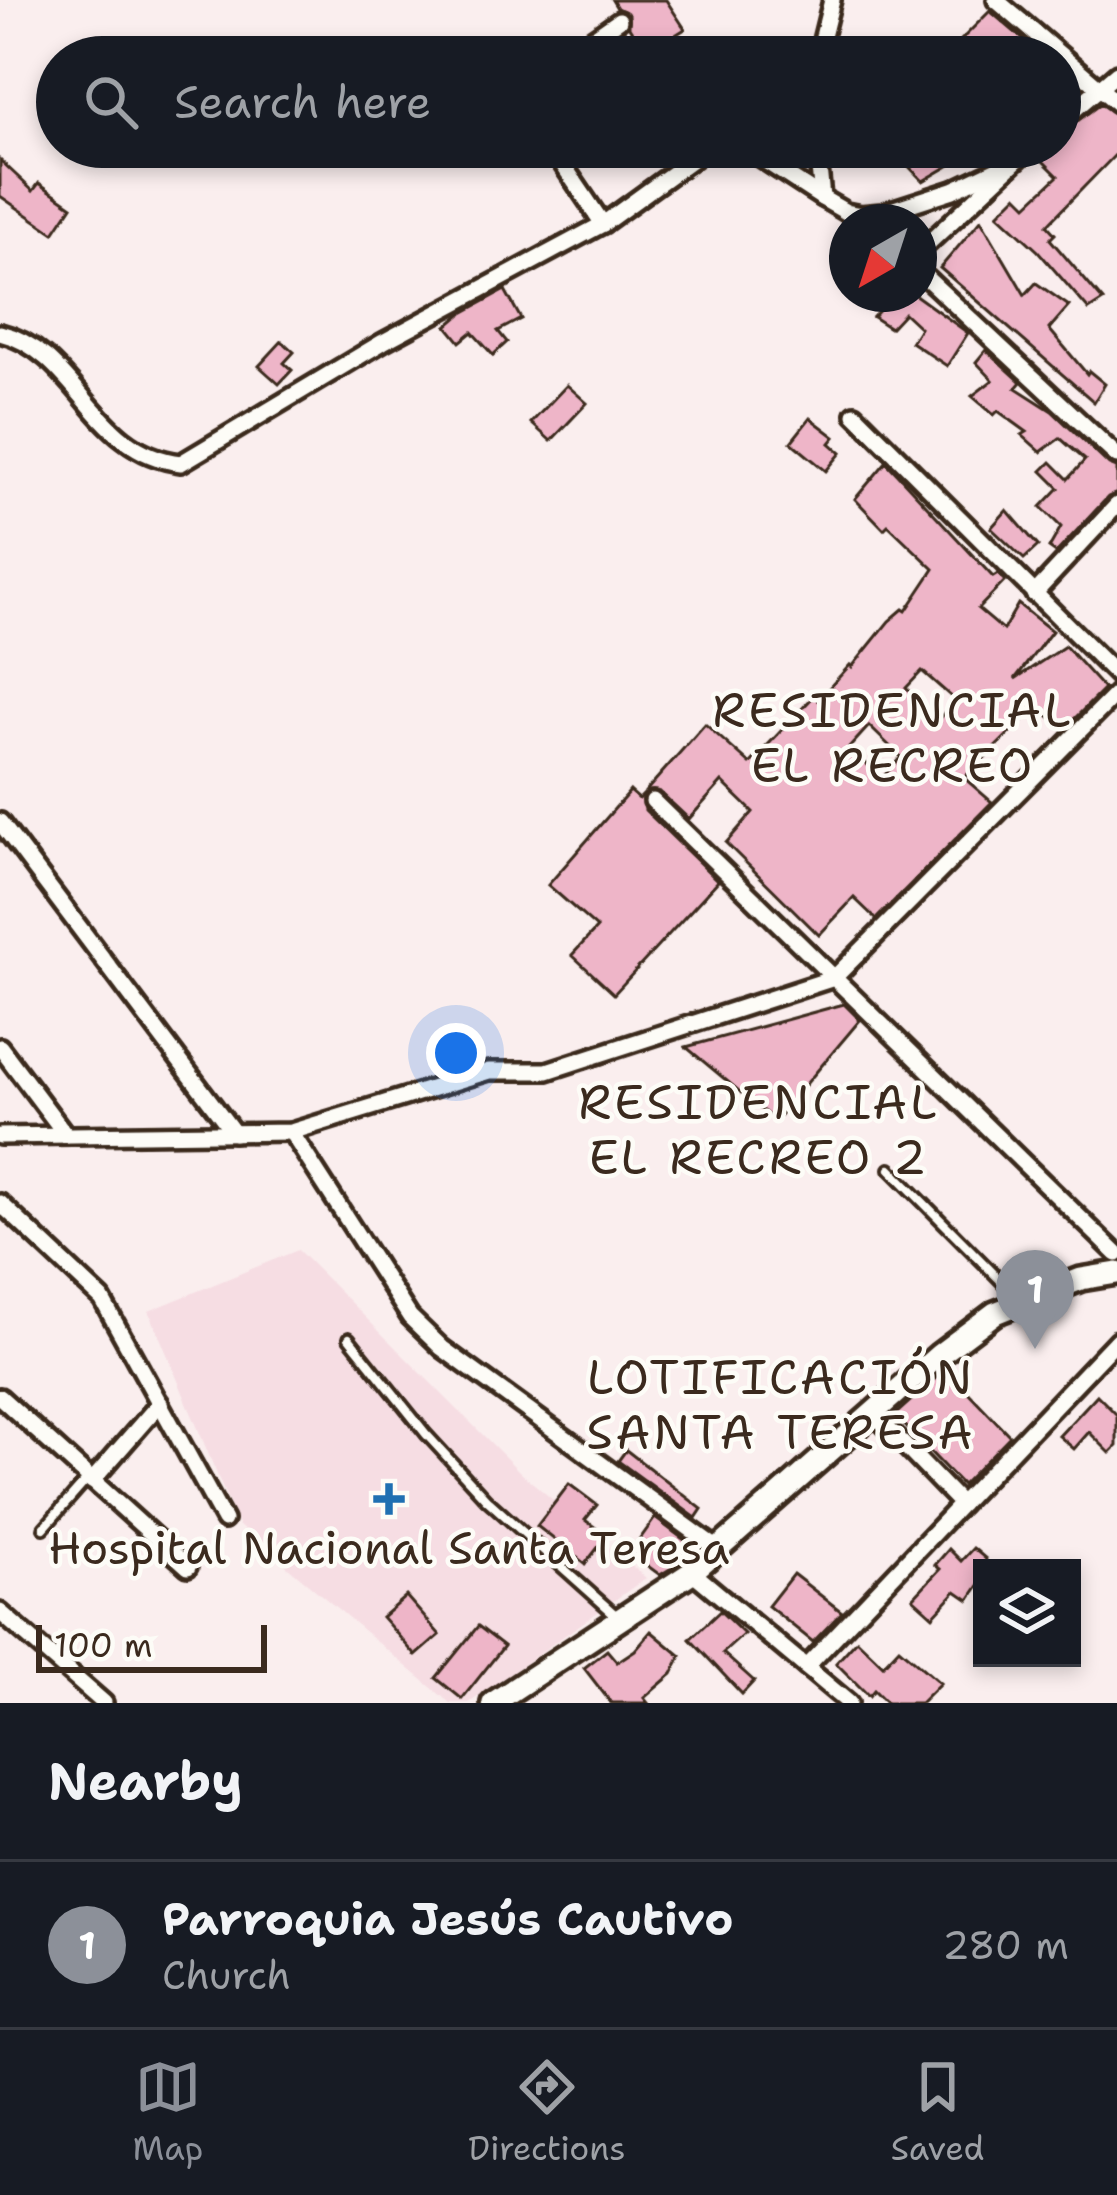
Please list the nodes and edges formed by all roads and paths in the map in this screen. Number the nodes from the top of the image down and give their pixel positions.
1 (832, 0) edge
2 (996, 0) edge
3 (619, 20) dead end
4 (596, 36) edge
5 (823, 36) edge
6 (1039, 36) edge
7 (1081, 70) edge
8 (1117, 73) edge
9 (1101, 87) junction
10 (1117, 103) edge
11 (1081, 104) edge
12 (565, 168) edge
13 (680, 168) edge
14 (776, 168) edge
15 (819, 168) edge
16 (996, 168) edge
17 (1010, 168) edge
18 (822, 198) junction
19 (603, 224) junction
20 (937, 238) edge
21 (937, 288) edge
22 (0, 333) edge
23 (855, 414) dead end
24 (1117, 456) edge
25 (1117, 505) edge
26 (1034, 594) junction
27 (1117, 675) edge
28 (1117, 693) edge
29 (653, 801) dead end
30 (0, 822) edge
31 (834, 979) junction
32 (0, 1047) edge
33 (234, 1132) junction
34 (291, 1132) junction
35 (66, 1135) junction
36 (0, 1136) edge
37 (890, 1169) dead end
38 (0, 1203) edge
39 (1117, 1254) edge
40 (1117, 1273) edge
41 (1022, 1301) junction
42 (349, 1338) dead end
43 (1117, 1340) edge
44 (0, 1397) edge
45 (160, 1403) junction
46 (872, 1412) junction
47 (90, 1479) junction
48 (961, 1504) junction
49 (224, 1520) dead end
50 (44, 1528) dead end
51 (718, 1550) junction
52 (188, 1567) dead end
53 (692, 1572) junction
54 (0, 1612) edge
55 (620, 1619) junction
56 (806, 1667) junction
57 (104, 1703) edge
58 (494, 1703) edge
59 (850, 1703) edge

1 - 5 street
2 - 6 street
3 - 4 street
7 - 9 street
8 - 9 street
9 - 10 street
9 - 11 street
12 - 19 street
13 - 19 street
14 - 18 street
15 - 18 street
16 - 18 street
17 - 20 street
19 - 22 street
21 - 24 street
23 - 26 street
25 - 26 street
26 - 27 street
28 - 31 street
29 - 31 street
30 - 33 street
31 - 34 street
31 - 39 street
32 - 35 street
33 - 34 street
33 - 35 street
34 - 51 street
35 - 36 street
37 - 41 lane
38 - 45 street
40 - 41 street
41 - 46 street
42 - 55 lane
43 - 48 street
44 - 47 street
45 - 47 street
45 - 49 street
46 - 48 street
46 - 51 street
47 - 50 lane
47 - 52 street
48 - 56 street
51 - 53 street
53 - 55 street
53 - 56 street
54 - 57 street
55 - 58 street
56 - 59 street

